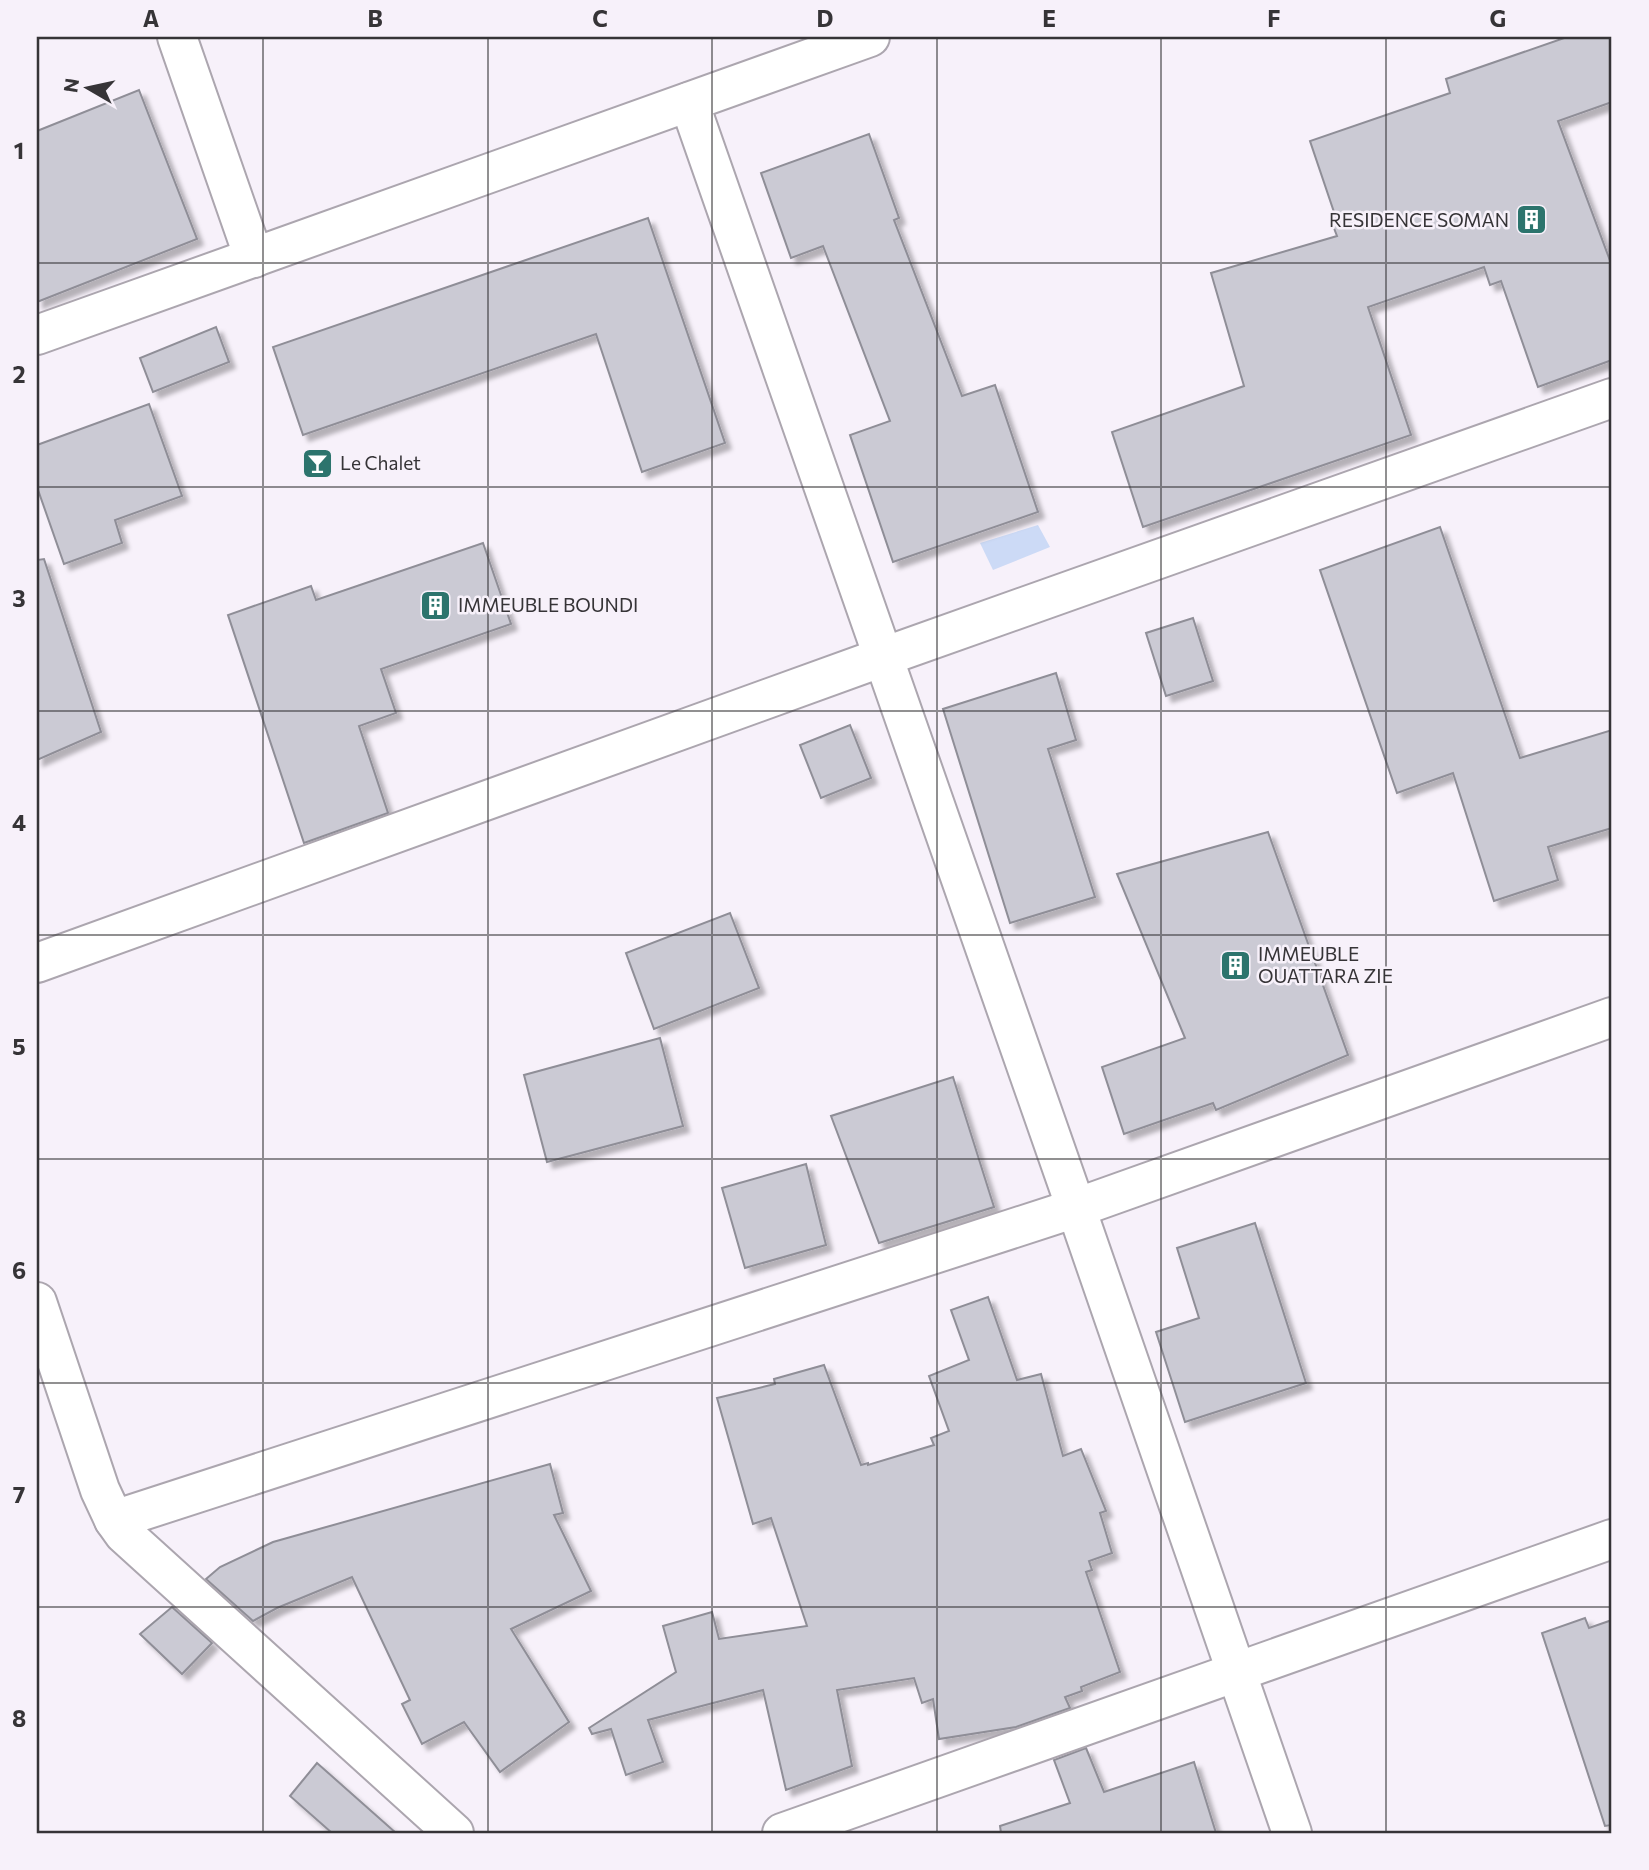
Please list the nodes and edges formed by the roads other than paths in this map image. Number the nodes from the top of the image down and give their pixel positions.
1 (177, 37) edge
2 (870, 37) edge
3 (689, 102) junction
4 (254, 258) junction
5 (37, 335) edge
6 (1612, 398) edge
7 (883, 657) junction
8 (37, 963) edge
9 (1612, 1017) edge
10 (1076, 1208) junction
11 (37, 1302) edge
12 (114, 1520) junction
13 (1612, 1539) edge
14 (1237, 1672) junction
15 (454, 1833) edge
16 (782, 1833) edge
17 (1292, 1833) edge

1 - 4 street
2 - 3 street
3 - 4 street
3 - 7 street
4 - 5 street
6 - 7 street
7 - 8 street
7 - 10 street
9 - 10 street
10 - 12 street
10 - 14 street
11 - 12 street
12 - 15 street
13 - 14 street
14 - 16 street
14 - 17 street

